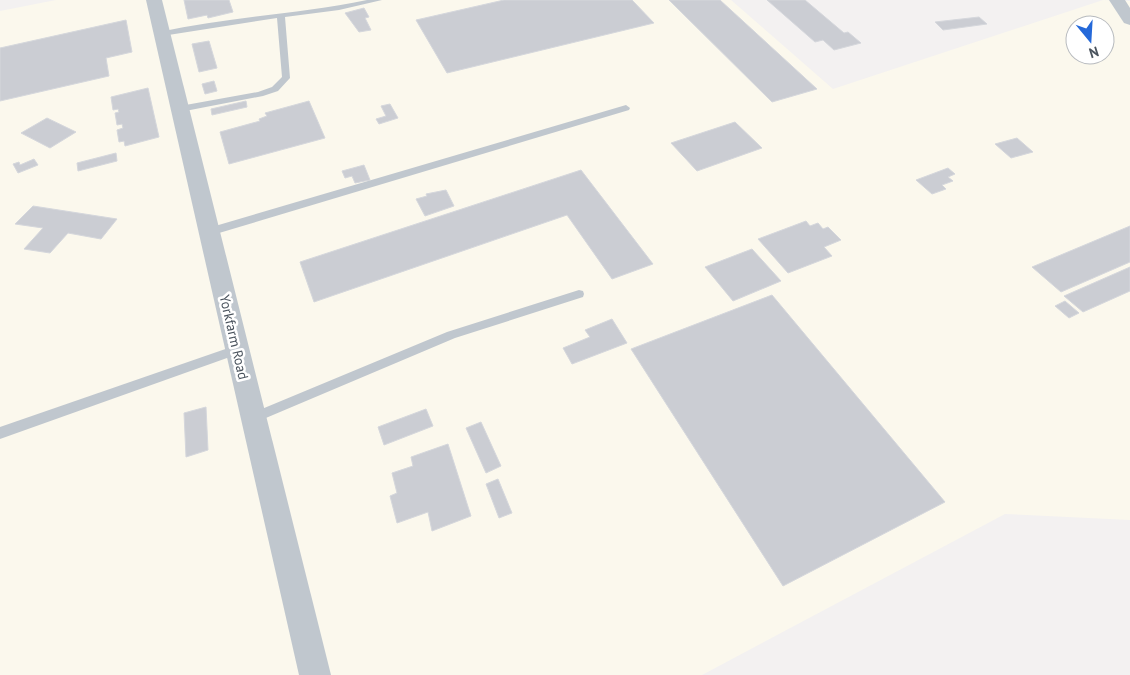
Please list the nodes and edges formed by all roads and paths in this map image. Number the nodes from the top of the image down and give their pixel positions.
1 (154, 0) edge
2 (378, 0) edge
3 (1117, 0) edge
4 (281, 16) junction
5 (1130, 20) edge
6 (162, 34) junction
7 (626, 108) dead end
8 (180, 109) junction
9 (209, 232) junction
10 (578, 294) dead end
11 (238, 350) junction
12 (254, 418) junction
13 (0, 432) edge
14 (315, 675) edge

1 - 6 street, Yorkfarm Road
2 - 4 lane
3 - 5 street
4 - 6 lane
4 - 8 lane
6 - 8 street, Yorkfarm Road
7 - 9 lane
8 - 9 street, Yorkfarm Road
9 - 11 street, Yorkfarm Road
10 - 12 lane
11 - 12 street, Yorkfarm Road
11 - 13 lane
12 - 14 street, Yorkfarm Road

